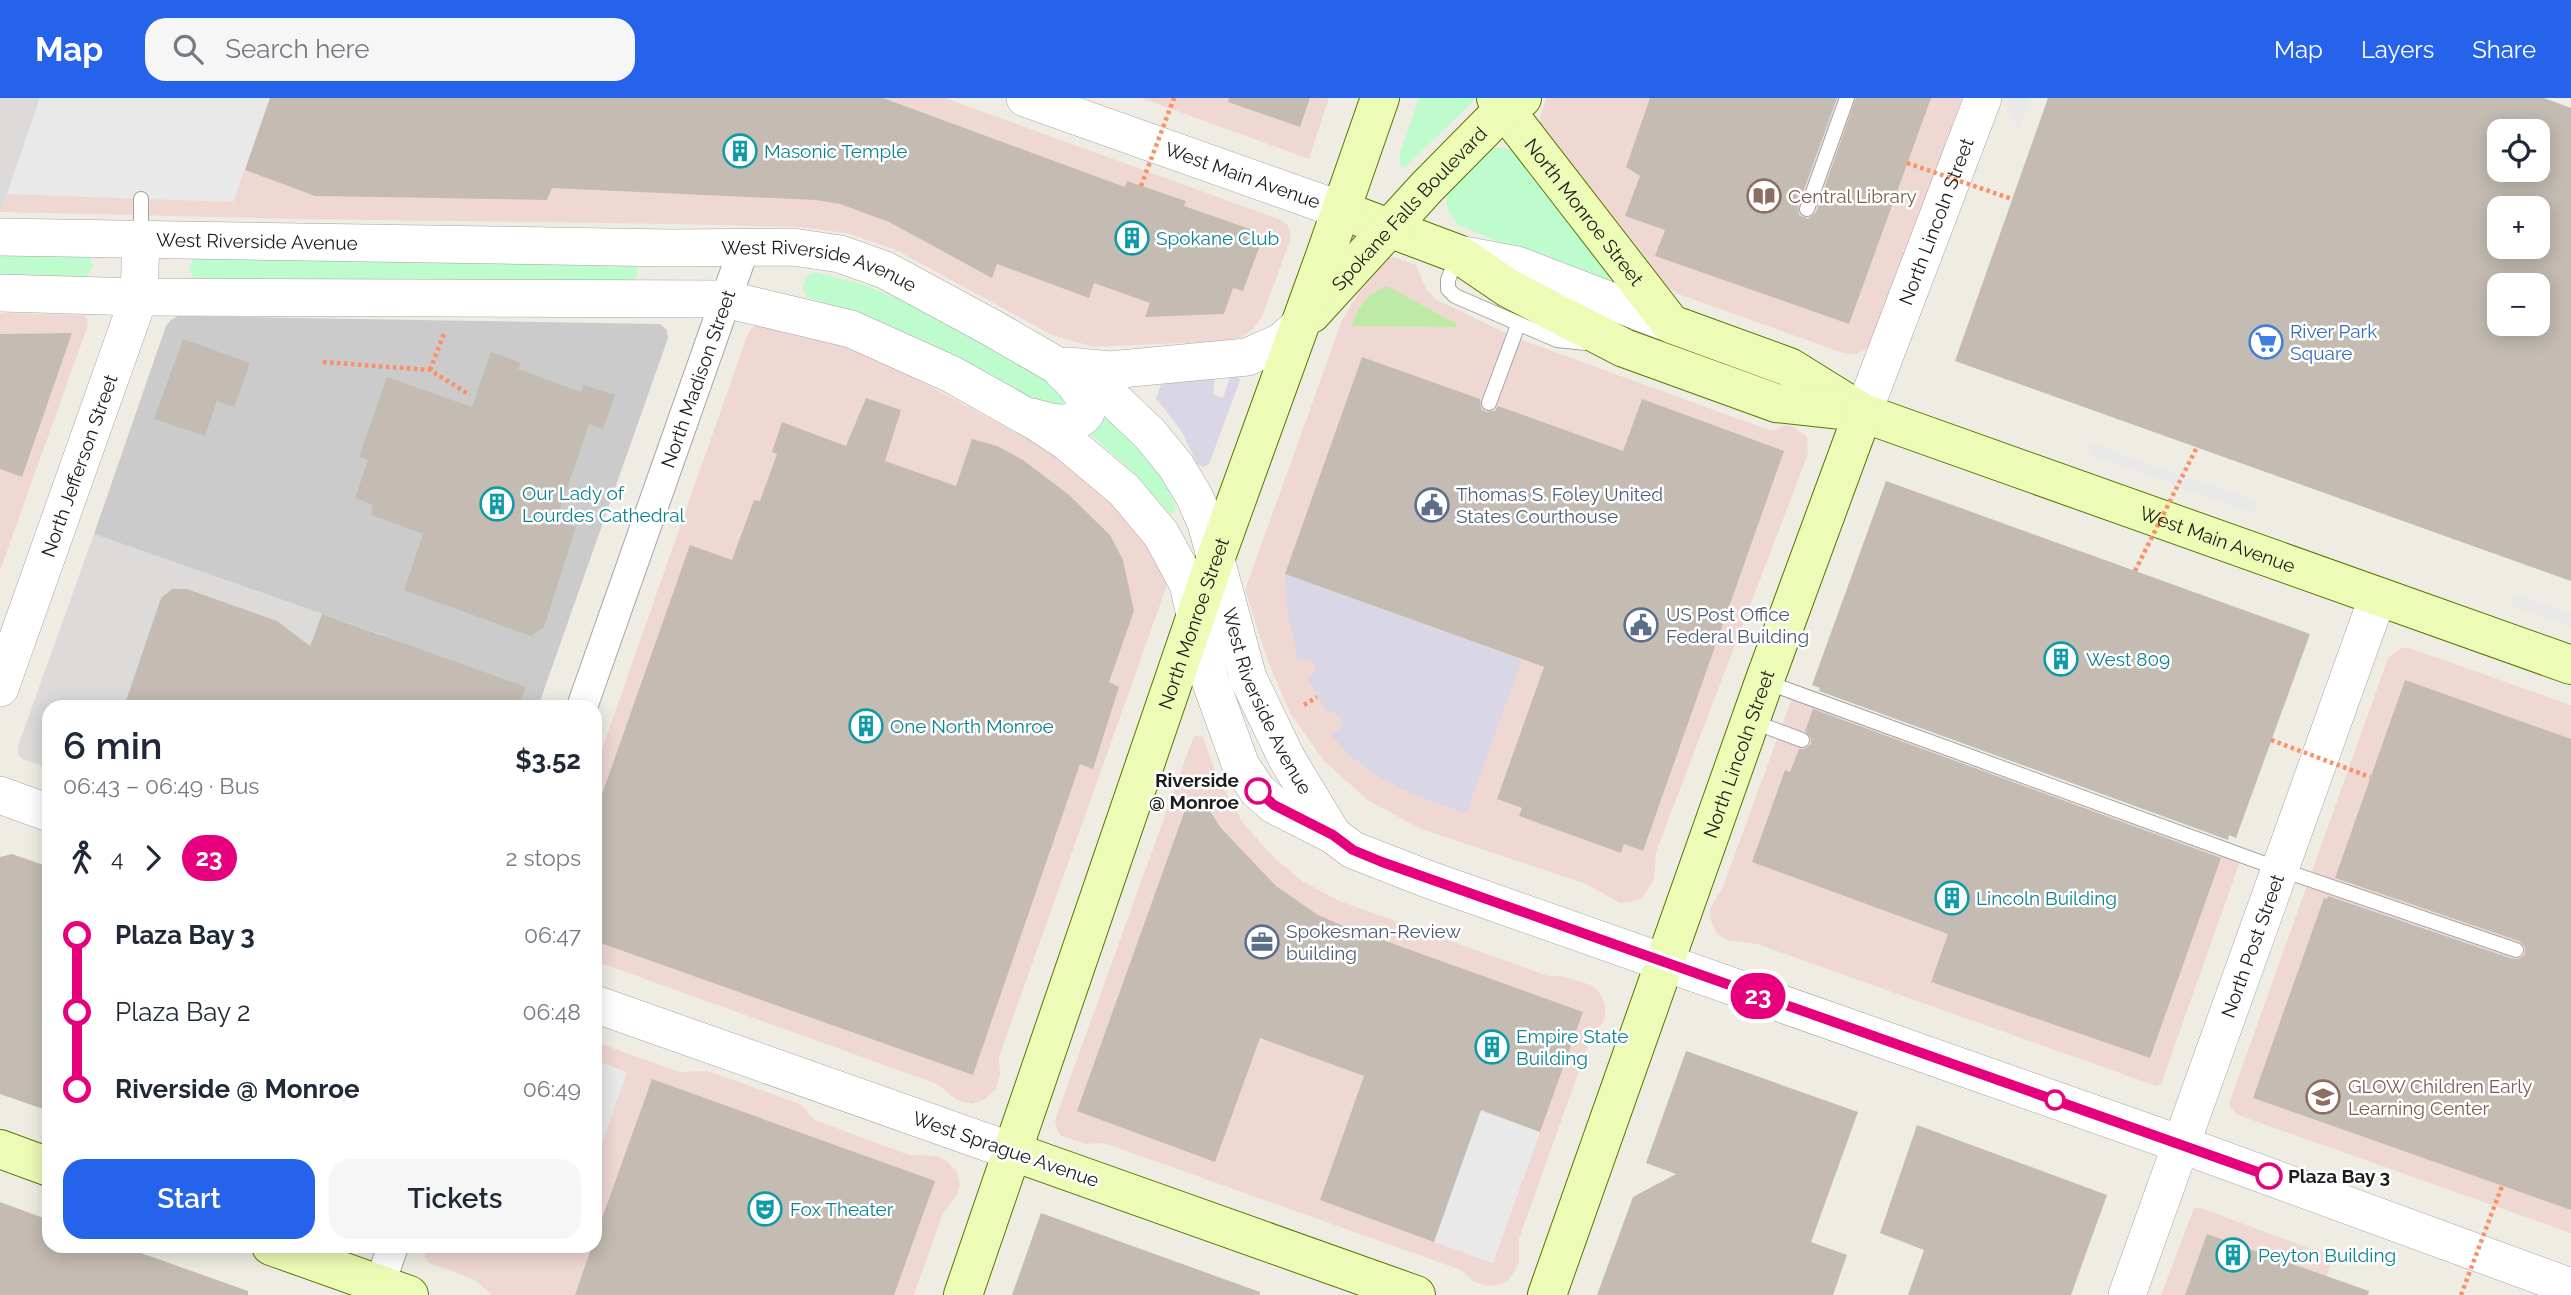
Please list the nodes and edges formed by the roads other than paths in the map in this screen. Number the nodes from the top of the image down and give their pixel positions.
1 (1025, 98) edge
2 (1380, 98) edge
3 (1847, 98) edge
4 (1983, 98) edge
5 (1507, 102) edge
6 (141, 199) dead end
7 (1807, 209) dead end
8 (1341, 211) junction
9 (1390, 228) junction
10 (0, 237) edge
11 (141, 238) junction
12 (744, 248) junction
13 (1458, 254) junction
14 (0, 293) edge
15 (139, 297) junction
16 (725, 299) junction
17 (1671, 324) junction
18 (1300, 325) junction
19 (1518, 325) junction
20 (1624, 348) junction
21 (1054, 363) junction
22 (1489, 403) dead end
23 (1863, 413) junction
24 (1024, 415) junction
25 (1216, 557) junction
26 (2378, 596) junction
27 (1196, 615) junction
28 (2571, 665) edge
29 (1764, 682) junction
30 (0, 688) edge
31 (584, 700) edge
32 (1751, 722) junction
33 (1802, 740) dead end
34 (0, 795) edge
35 (42, 810) edge
36 (1333, 835) junction
37 (2279, 869) junction
38 (2516, 950) dead end
39 (1666, 963) junction
40 (602, 1006) edge
41 (2180, 1144) junction
42 (0, 1149) edge
43 (1013, 1152) junction
44 (42, 1164) edge
45 (289, 1253) edge
46 (392, 1253) edge
47 (2571, 1287) edge
48 (388, 1292) edge
49 (963, 1295) edge
50 (1416, 1295) edge
51 (1547, 1295) edge
52 (2127, 1295) edge

1 - 8 street, West Main Avenue
2 - 8 main road, North Monroe Street
3 - 7 lane
4 - 23 street, North Lincoln Street
5 - 9 main road, Spokane Falls Boulevard
5 - 17 main road, North Monroe Street
6 - 11 lane
8 - 9 main road, West Main Avenue
8 - 18 main road, North Monroe Street
9 - 13 main road, West Main Avenue
9 - 18 main road, Spokane Falls Boulevard
10 - 11 street, West Riverside Avenue
11 - 12 street, West Riverside Avenue
11 - 15 street, North Jefferson Street
12 - 16 street, North Madison Street
12 - 21 street, West Riverside Avenue
13 - 17 street, West Main Avenue
13 - 19 lane
13 - 20 main road, West Main Avenue
14 - 15 street, West Riverside Avenue
15 - 16 street, West Riverside Avenue
15 - 30 street, North Jefferson Street
16 - 24 street, West Riverside Avenue
16 - 31 street, North Madison Street
17 - 23 main road, West Main Avenue
18 - 21 street
18 - 25 main road, North Monroe Street
19 - 20 lane
19 - 22 lane
20 - 23 main road, West Main Avenue
21 - 24 street
21 - 25 street, West Riverside Avenue
23 - 26 main road, West Main Avenue
23 - 29 main road, North Lincoln Street
24 - 27 street, West Riverside Avenue
25 - 27 main road, North Monroe Street
25 - 36 street, West Riverside Avenue
26 - 28 main road, West Main Avenue
26 - 37 street, North Post Street
27 - 36 street, West Riverside Avenue
27 - 43 main road, North Monroe Street
29 - 32 main road, North Lincoln Street
29 - 37 lane
32 - 33 lane
32 - 39 main road, North Lincoln Street
34 - 35 street
36 - 39 street, West Riverside Avenue
37 - 38 lane
37 - 41 street, North Post Street
39 - 41 street, West Riverside Avenue
39 - 51 main road, North Lincoln Street
40 - 43 street, West Sprague Avenue
41 - 47 street, West Riverside Avenue
41 - 52 street, North Post Street
42 - 44 main road
43 - 49 main road, North Monroe Street
43 - 50 main road, West Sprague Avenue
45 - 48 main road
46 - 48 street

